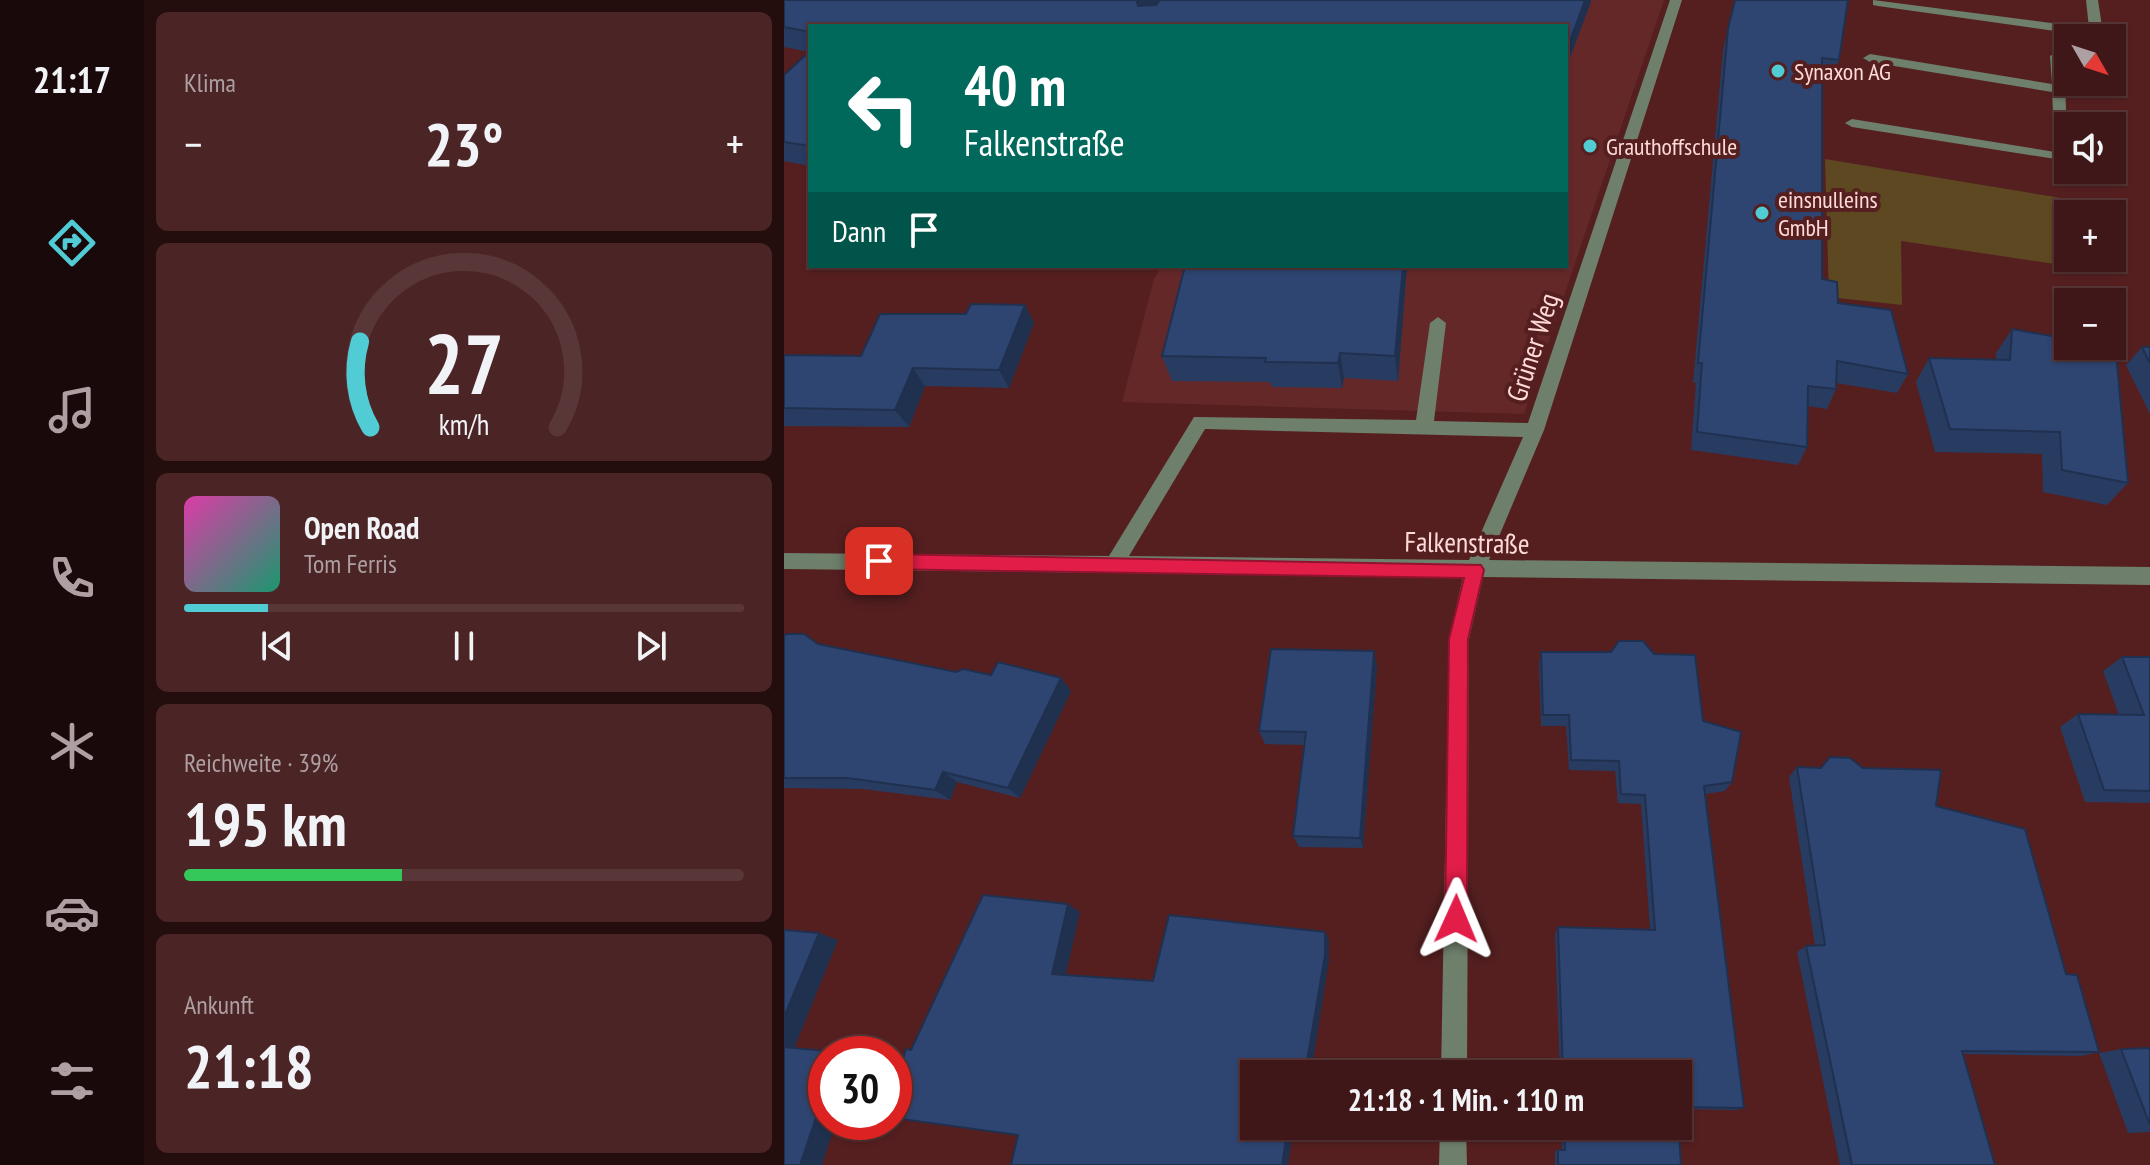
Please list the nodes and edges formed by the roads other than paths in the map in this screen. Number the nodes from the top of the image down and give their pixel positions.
1 (1676, 0) edge
2 (2092, 0) edge
3 (1878, 2) dead end
4 (2092, 24) edge
5 (2054, 30) edge
6 (1870, 58) dead end
7 (2054, 88) edge
8 (2059, 96) edge
9 (1852, 123) dead end
10 (1438, 323) dead end
11 (1424, 425) junction
12 (1535, 430) junction
13 (784, 561) edge
14 (1115, 563) junction
15 (1475, 570) junction
16 (2150, 576) edge
17 (1454, 1060) edge
18 (1453, 1140) edge
19 (1453, 1165) edge

1 - 12 street, Grüner Weg
2 - 4 street
3 - 5 street
6 - 7 street
8 - 9 street
10 - 11 street
11 - 12 street
11 - 14 street
12 - 15 street, Grüner Weg
13 - 14 street, Falkenstraße
14 - 15 street, Falkenstraße
15 - 16 street, Falkenstraße
15 - 17 street, Grüner Weg
18 - 19 street

